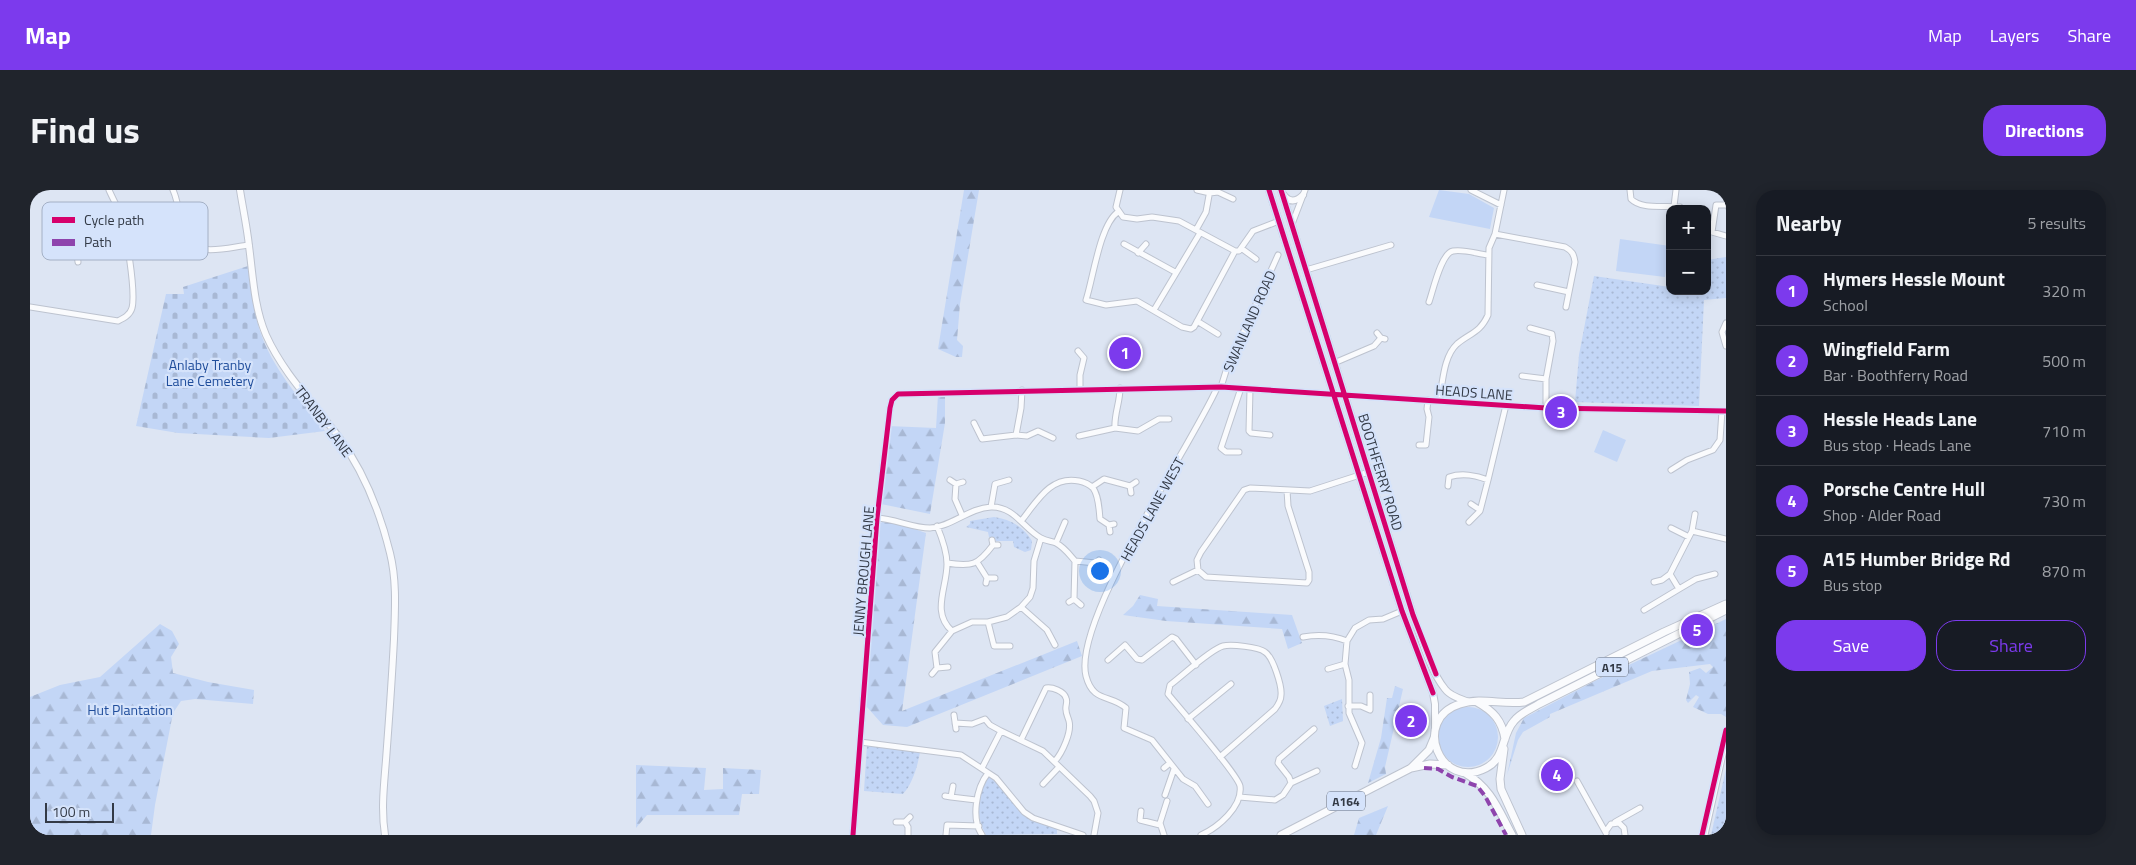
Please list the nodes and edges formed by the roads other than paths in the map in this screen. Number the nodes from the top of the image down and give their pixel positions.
1 (108, 190) edge
2 (173, 190) edge
3 (240, 190) edge
4 (1120, 190) edge
5 (1197, 190) edge
6 (1269, 190) edge
7 (1471, 190) edge
8 (1504, 190) edge
9 (1630, 190) edge
10 (1676, 190) edge
11 (1210, 191) edge
12 (1282, 192) edge
13 (1304, 192) edge
14 (1233, 198) dead end
15 (115, 202) edge
16 (177, 202) edge
17 (1709, 203) dead end
18 (1501, 205) junction
19 (1674, 205) edge
20 (1716, 205) junction
21 (1726, 205) edge
22 (1666, 206) edge
23 (1118, 212) junction
24 (1279, 221) junction
25 (1292, 224) junction
26 (1198, 232) junction
27 (1712, 232) joint
28 (1495, 234) junction
29 (1726, 236) edge
30 (1124, 244) dead end
31 (1146, 244) dead end
32 (249, 245) junction
33 (1391, 245) dead end
34 (1241, 248) junction
35 (208, 249) edge
36 (1235, 252) junction
37 (1138, 253) junction
38 (1278, 255) dead end
39 (1488, 255) junction
40 (1256, 259) dead end
41 (129, 260) edge
42 (1306, 270) junction
43 (1175, 272) junction
44 (1537, 285) dead end
45 (1569, 292) junction
46 (1429, 302) dead end
47 (1566, 307) dead end
48 (30, 308) edge
49 (1154, 310) junction
50 (1197, 322) junction
51 (1724, 323) edge
52 (1530, 328) dead end
53 (1218, 334) dead end
54 (1381, 337) dead end
55 (1726, 346) edge
56 (1078, 351) dead end
57 (1720, 351) dead end
58 (1334, 363) junction
59 (1522, 376) dead end
60 (1546, 379) junction
61 (1120, 388) junction
62 (1219, 388) junction
63 (1241, 388) junction
64 (1080, 389) junction
65 (1250, 389) junction
66 (1022, 390) junction
67 (1335, 395) junction
68 (1346, 395) junction
69 (1428, 400) junction
70 (1439, 401) junction
71 (1506, 405) junction
72 (1546, 408) junction
73 (1724, 411) edge
74 (1169, 419) dead end
75 (974, 423) dead end
76 (1114, 428) junction
77 (1016, 435) junction
78 (1270, 435) dead end
79 (1079, 436) dead end
80 (1053, 438) dead end
81 (1419, 445) dead end
82 (1239, 452) dead end
83 (1671, 470) dead end
84 (1368, 472) junction
85 (1359, 475) junction
86 (950, 480) dead end
87 (1009, 480) dead end
88 (1488, 480) junction
89 (963, 482) dead end
90 (1136, 482) dead end
91 (956, 484) junction
92 (1092, 486) junction
93 (1130, 486) junction
94 (1448, 486) dead end
95 (1287, 490) junction
96 (1131, 493) dead end
97 (1470, 504) dead end
98 (991, 507) junction
99 (1480, 510) junction
100 (1695, 514) dead end
101 (962, 515) junction
102 (877, 518) junction
103 (1022, 520) junction
104 (1065, 522) dead end
105 (1469, 522) dead end
106 (937, 526) junction
107 (1671, 528) dead end
108 (1110, 532) dead end
109 (1690, 534) junction
110 (1041, 538) junction
111 (1726, 539) edge
112 (995, 543) dead end
113 (1056, 544) junction
114 (1075, 561) junction
115 (977, 562) junction
116 (947, 563) junction
117 (1098, 570) dead end
118 (1198, 570) junction
119 (1670, 574) junction
120 (1715, 574) dead end
121 (995, 578) dead end
122 (1172, 582) dead end
123 (1654, 582) dead end
124 (1679, 589) junction
125 (1726, 604) edge
126 (1081, 605) dead end
127 (1021, 607) junction
128 (1644, 610) dead end
129 (1726, 610) edge
130 (1402, 611) junction
131 (988, 622) junction
132 (952, 632) junction
133 (1303, 638) dead end
134 (1347, 641) junction
135 (1055, 645) dead end
136 (1010, 646) dead end
137 (1108, 660) dead end
138 (1345, 664) junction
139 (1196, 665) junction
140 (948, 667) dead end
141 (937, 668) junction
142 (1328, 669) dead end
143 (932, 674) dead end
144 (1231, 684) dead end
145 (1370, 695) dead end
146 (1473, 702) junction
147 (1348, 706) junction
148 (954, 715) dead end
149 (992, 716) dead end
150 (985, 718) junction
151 (1188, 719) junction
152 (1314, 729) dead end
153 (1435, 729) junction
154 (1001, 731) junction
155 (1434, 737) junction
156 (1021, 740) junction
157 (1726, 741) edge
158 (860, 742) junction
159 (1505, 744) junction
160 (1220, 757) junction
161 (1057, 764) junction
162 (1170, 764) junction
163 (1448, 765) junction
164 (1355, 766) dead end
165 (982, 768) junction
166 (1164, 768) dead end
167 (1411, 768) junction
168 (1174, 769) junction
169 (1317, 771) dead end
170 (1464, 772) junction
171 (988, 773) junction
172 (1577, 781) dead end
173 (1291, 783) junction
174 (1043, 784) dead end
175 (953, 786) dead end
176 (1166, 795) dead end
177 (1239, 797) junction
178 (976, 800) junction
179 (1167, 801) dead end
180 (1208, 804) dead end
181 (1640, 808) dead end
182 (1140, 811) dead end
183 (1629, 815) junction
184 (910, 817) dead end
185 (1601, 821) junction
186 (896, 822) dead end
187 (905, 822) junction
188 (1613, 823) junction
189 (1160, 825) junction
190 (979, 826) junction
191 (1060, 828) junction
192 (1626, 832) edge
193 (1606, 834) edge
194 (385, 835) edge
195 (853, 835) edge
196 (908, 835) edge
197 (946, 835) edge
198 (982, 835) edge
199 (1058, 835) edge
200 (1083, 835) edge
201 (1094, 835) edge
202 (1164, 835) edge
203 (1201, 835) edge
204 (1281, 835) edge
205 (1512, 835) edge
206 (1522, 835) edge
207 (1705, 835) edge

1 - 15 street
2 - 16 street
3 - 32 main road, TRANBY LANE
4 - 23 street
5 - 11 street
6 - 24 main road, BOOTHFERRY ROAD
7 - 18 street
8 - 18 street
9 - 22 street
10 - 19 street
11 - 14 street
11 - 26 street
12 - 13 main road
12 - 25 main road, BOOTHFERRY ROAD
13 - 25 street
17 - 20 street
18 - 28 street
20 - 21 street
20 - 27 street
23 - 26 street
23 - 49 street
24 - 34 street
24 - 67 main road, BOOTHFERRY ROAD
25 - 42 main road, BOOTHFERRY ROAD
26 - 36 street
26 - 43 street
27 - 29 street
28 - 39 street
28 - 45 street
30 - 37 street
31 - 37 street
32 - 35 street
32 - 194 main road, TRANBY LANE
33 - 42 street
34 - 36 street
34 - 40 street
36 - 50 street
37 - 43 street
38 - 62 street, SWANLAND ROAD
39 - 46 street
39 - 70 street
41 - 48 street
42 - 58 main road, BOOTHFERRY ROAD
43 - 49 street
44 - 45 street
45 - 47 street
49 - 50 street
50 - 53 street
51 - 55 street
52 - 60 street
54 - 58 street
55 - 57 street
56 - 64 street
58 - 68 main road, BOOTHFERRY ROAD
59 - 60 street
60 - 72 street
61 - 62 street, JENNY BROUGH LANE
61 - 64 street, JENNY BROUGH LANE
61 - 76 street
62 - 63 street, HEADS LANE
62 - 162 street, HEADS LANE WEST
63 - 65 street, HEADS LANE
63 - 82 street
64 - 66 street, JENNY BROUGH LANE
65 - 67 street, HEADS LANE
65 - 78 street
66 - 77 street
66 - 102 street, JENNY BROUGH LANE
67 - 68 street, HEADS LANE
67 - 85 main road, BOOTHFERRY ROAD
68 - 69 street, HEADS LANE
68 - 84 main road, BOOTHFERRY ROAD
69 - 70 street, HEADS LANE
69 - 81 street
70 - 71 street, HEADS LANE
71 - 72 street, HEADS LANE
71 - 88 street, HEADS LANE
72 - 73 street, HEADS LANE
73 - 83 street
74 - 76 street
75 - 77 street
76 - 79 street
77 - 80 street
84 - 85 street
84 - 146 main road, BOOTHFERRY ROAD
85 - 95 street
85 - 130 main road, BOOTHFERRY ROAD
86 - 91 street
87 - 98 street
88 - 94 street
88 - 99 street, HEADS LANE
89 - 91 street
90 - 93 street
91 - 101 street
92 - 93 street
92 - 103 street
92 - 108 street
93 - 96 street
95 - 118 street
95 - 118 street
97 - 99 street
98 - 101 street
98 - 103 street
99 - 105 street, HEADS LANE
100 - 109 street
101 - 106 street
102 - 106 street
102 - 158 street, JENNY BROUGH LANE
103 - 110 street
104 - 113 street
106 - 116 street
107 - 109 street
109 - 111 street
109 - 119 street
110 - 113 street
110 - 127 street
112 - 115 street
113 - 114 street
114 - 117 street
114 - 126 street
115 - 116 street
115 - 121 street
116 - 132 street
118 - 122 street
119 - 123 street
119 - 124 street
120 - 124 street
124 - 128 street
125 - 146 highway, A15
127 - 131 street
127 - 135 street
129 - 159 highway, A15
130 - 134 street
130 - 153 main road, BOOTHFERRY ROAD
131 - 132 street
131 - 136 street
132 - 141 street
133 - 134 street
134 - 138 street
137 - 139 street
138 - 142 street
138 - 147 street
139 - 151 street
139 - 160 street
140 - 141 street
141 - 143 street
144 - 151 street
145 - 147 street
146 - 153 highway
146 - 159 highway
147 - 164 street
148 - 150 street
149 - 150 street
150 - 154 street
151 - 160 street
152 - 173 street
153 - 155 highway
154 - 156 street
154 - 165 street
155 - 163 highway
155 - 167 highway, A164
156 - 161 street
156 - 161 street
157 - 207 street
158 - 165 street
158 - 195 street, JENNY BROUGH LANE
159 - 170 highway
159 - 206 highway, A15
160 - 177 street
161 - 174 street
161 - 201 street
162 - 166 street
162 - 168 street, HEADS LANE WEST
163 - 167 highway, A164
163 - 170 highway
165 - 171 street
167 - 204 highway, A164
168 - 176 street
168 - 180 street, HEADS LANE WEST
169 - 173 street
170 - 205 highway
171 - 178 street
171 - 191 street
172 - 185 street
173 - 177 street
175 - 178 street
177 - 203 street
178 - 190 street
179 - 189 street
181 - 183 street
182 - 189 street
183 - 188 street
183 - 192 street
184 - 187 street
185 - 188 street
185 - 193 street
186 - 187 street
187 - 196 street
188 - 192 street
188 - 193 street
189 - 202 street
190 - 197 street
190 - 198 street
191 - 199 street
191 - 200 street

